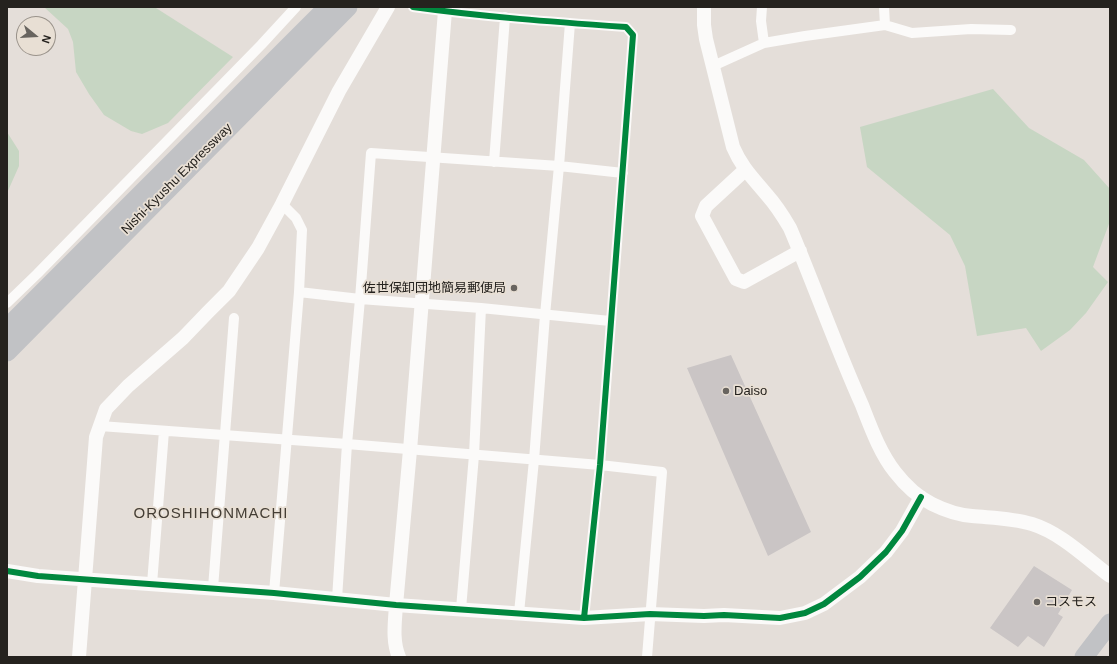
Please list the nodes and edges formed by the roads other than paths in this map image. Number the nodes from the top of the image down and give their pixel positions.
1 (296, 7) edge
2 (328, 7) edge
3 (348, 7) edge
4 (388, 7) edge
5 (413, 7) edge
6 (704, 7) edge
7 (762, 7) edge
8 (884, 7) edge
9 (445, 11) junction
10 (505, 17) junction
11 (570, 23) junction
12 (885, 25) junction
13 (1011, 30) dead end
14 (764, 43) junction
15 (713, 66) junction
16 (433, 157) junction
17 (494, 162) junction
18 (559, 166) junction
19 (745, 170) junction
20 (623, 173) junction
21 (282, 204) junction
22 (800, 251) junction
23 (299, 292) junction
24 (360, 299) junction
25 (7, 303) edge
26 (421, 304) junction
27 (481, 308) junction
28 (545, 315) junction
29 (234, 318) dead end
30 (610, 321) junction
31 (7, 328) edge
32 (7, 352) edge
33 (100, 426) junction
34 (164, 431) junction
35 (224, 436) junction
36 (286, 440) junction
37 (347, 444) junction
38 (410, 450) junction
39 (474, 455) junction
40 (534, 460) junction
41 (600, 465) junction
42 (921, 497) junction
43 (7, 571) edge
44 (1110, 576) edge
45 (86, 579) junction
46 (152, 584) junction
47 (213, 588) junction
48 (274, 593) junction
49 (337, 599) junction
50 (396, 605) junction
51 (461, 609) junction
52 (519, 613) junction
53 (650, 614) junction
54 (584, 618) junction
55 (1110, 623) edge
56 (79, 657) edge
57 (399, 657) edge
58 (647, 657) edge
59 (1084, 657) edge

1 - 25 street
2 - 31 highway, Nishi-Kyushu Expressway
3 - 32 highway, Nishi-Kyushu Expressway
4 - 21 street
5 - 9 street
6 - 15 street
7 - 14 street
8 - 12 street
9 - 10 street
9 - 16 street
10 - 11 street
10 - 17 street
11 - 18 street
11 - 20 street
12 - 13 street
12 - 14 street
14 - 15 street
15 - 19 street
16 - 17 street
16 - 24 street
16 - 26 street
17 - 18 street
18 - 20 street
18 - 28 street
19 - 22 street
19 - 22 street
20 - 30 street
21 - 23 street
21 - 33 street
22 - 42 street
23 - 24 street
23 - 36 street
24 - 26 street
24 - 37 street
26 - 27 street
26 - 38 street
27 - 28 street
27 - 39 street
28 - 30 street
28 - 40 street
29 - 35 street
30 - 41 street
33 - 34 street
33 - 45 street
34 - 35 street
34 - 46 street
35 - 36 street
35 - 47 street
36 - 37 street
36 - 48 street
37 - 38 street
37 - 49 street
38 - 39 street
38 - 50 street
39 - 40 street
39 - 51 street
40 - 41 street
40 - 52 street
41 - 53 street
41 - 54 street
42 - 44 street
42 - 53 street
43 - 45 street
45 - 46 street
45 - 56 street
46 - 47 street
47 - 48 street
48 - 49 street
49 - 50 street
50 - 51 street
50 - 57 street
51 - 52 street
52 - 54 street
53 - 54 street
53 - 58 street
55 - 59 highway

